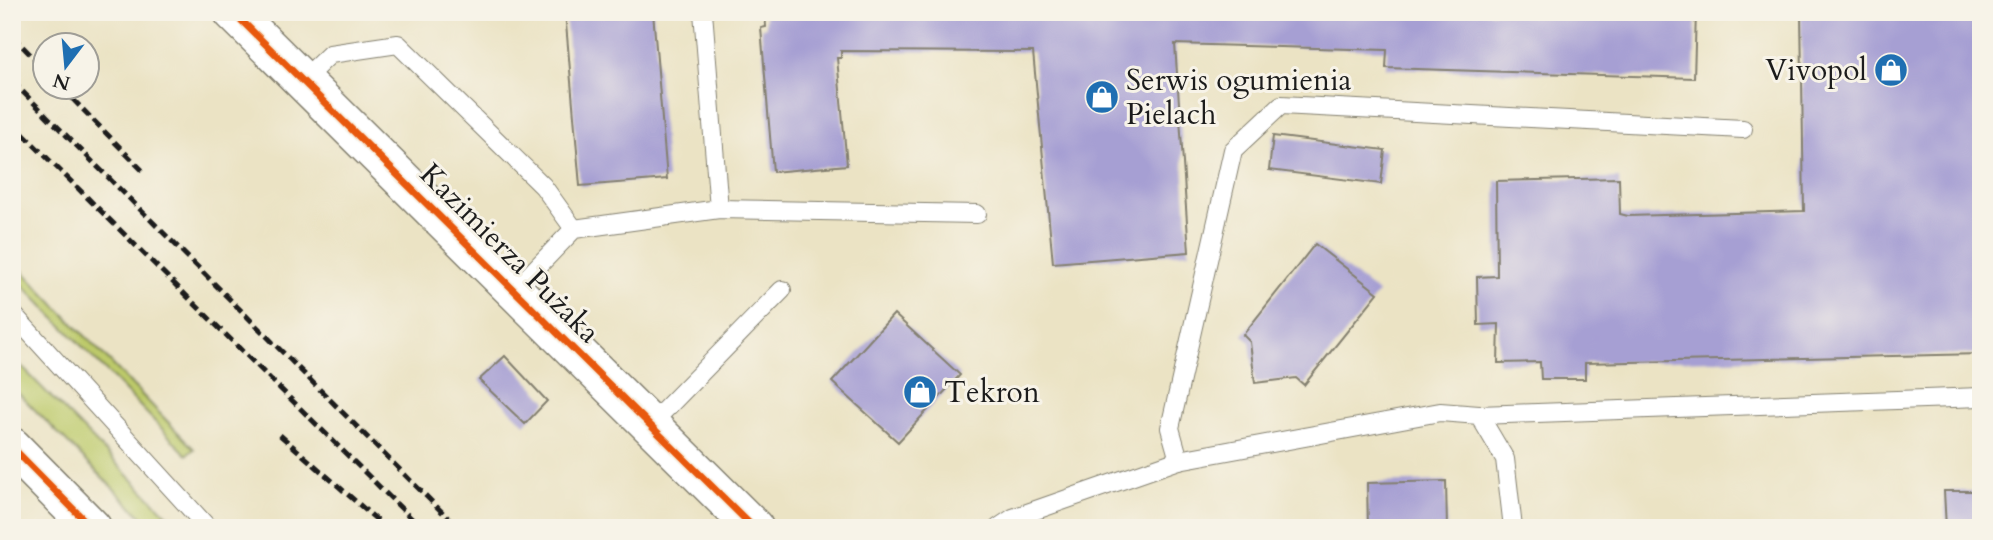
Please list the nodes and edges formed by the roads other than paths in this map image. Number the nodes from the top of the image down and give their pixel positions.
1 (233, 12) edge
2 (703, 12) edge
3 (303, 80) junction
4 (1743, 130) dead end
5 (719, 209) junction
6 (977, 214) dead end
7 (574, 229) junction
8 (515, 290) junction
9 (782, 290) dead end
10 (12, 313) edge
11 (1981, 397) edge
12 (1479, 415) junction
13 (649, 426) junction
14 (12, 447) edge
15 (1179, 460) junction
16 (92, 528) edge
17 (208, 528) edge
18 (754, 528) edge
19 (998, 528) edge
20 (1513, 528) edge

1 - 3 street, Kazimierza Pużaka
2 - 5 lane
3 - 7 lane
3 - 8 street, Kazimierza Pużaka
4 - 15 lane
5 - 6 lane
5 - 7 lane
7 - 8 lane
8 - 13 street, Kazimierza Pużaka
9 - 13 lane
10 - 17 lane
11 - 12 lane
12 - 15 lane
12 - 20 lane
13 - 18 street, Kazimierza Pużaka
14 - 16 street
15 - 19 lane

